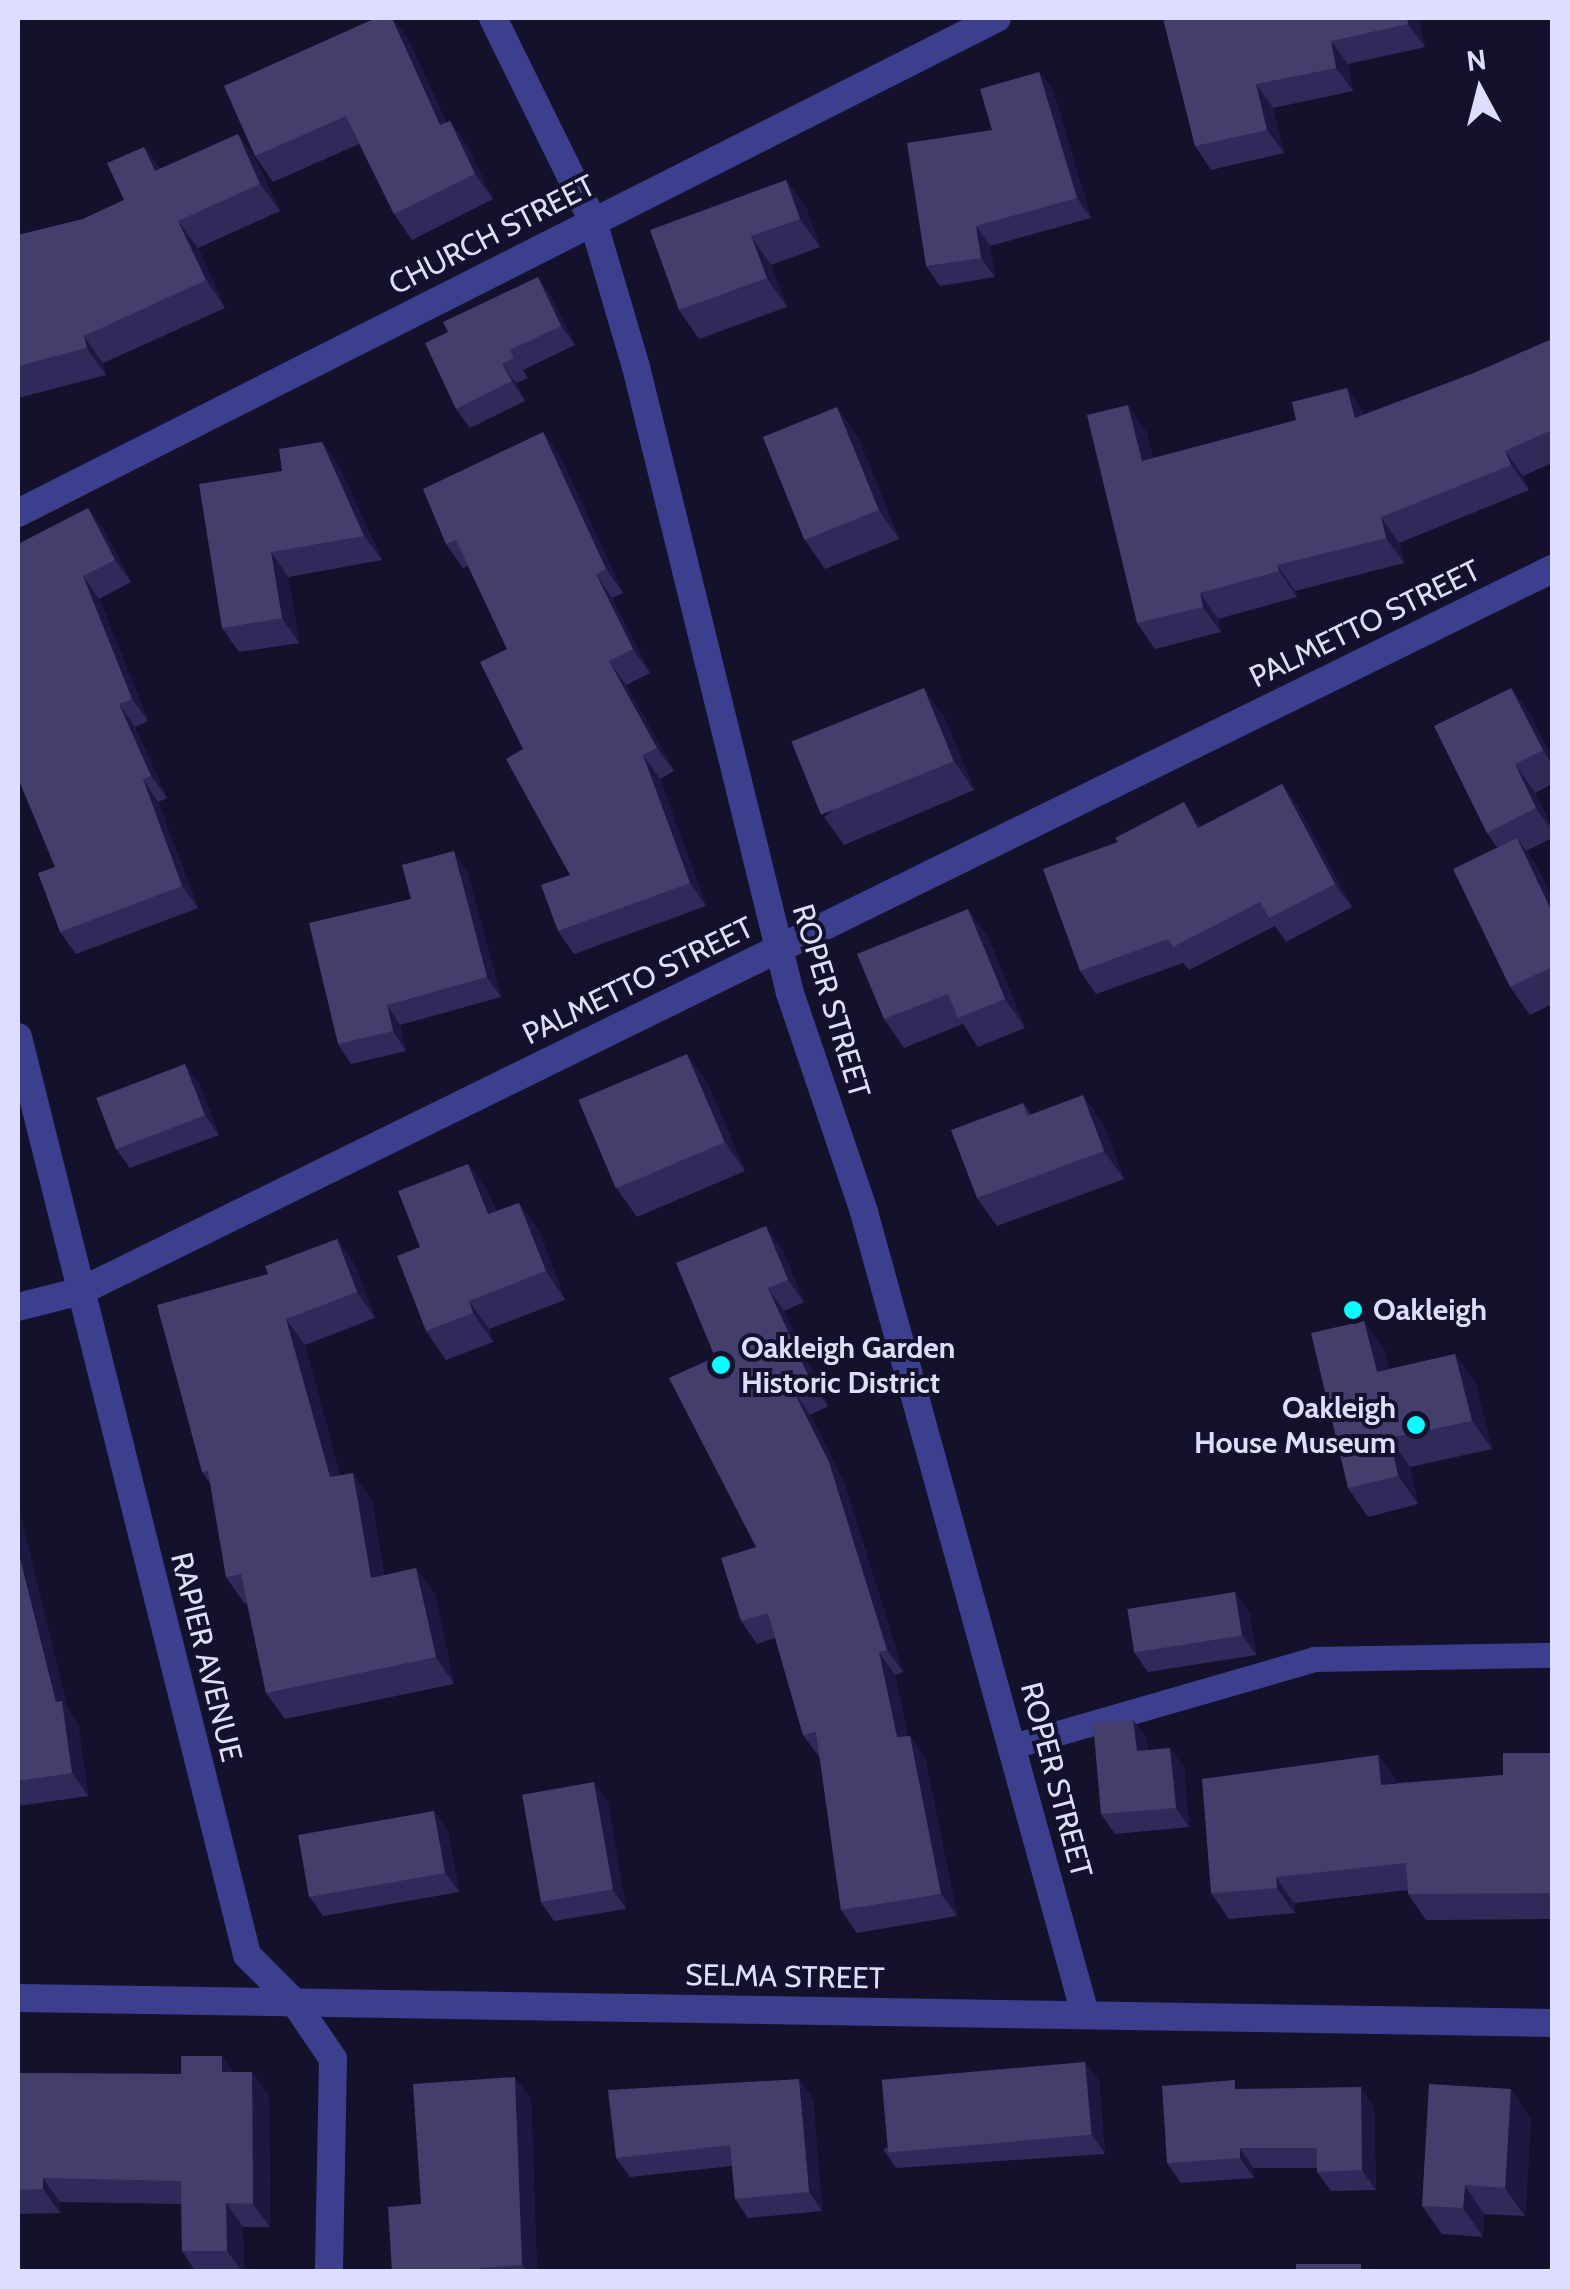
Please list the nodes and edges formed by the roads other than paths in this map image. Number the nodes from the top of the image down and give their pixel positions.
1 (493, 18) edge
2 (997, 18) edge
3 (593, 221) junction
4 (18, 512) edge
5 (1552, 569) edge
6 (779, 948) junction
7 (18, 1037) edge
8 (82, 1291) junction
9 (18, 1307) edge
10 (1552, 1655) edge
11 (1013, 1746) junction
12 (18, 1998) edge
13 (295, 2003) junction
14 (1085, 2014) junction
15 (1552, 2023) edge
16 (329, 2272) edge

1 - 3 street, ROPER STREET
2 - 3 street, CHURCH STREET
3 - 4 street, CHURCH STREET
3 - 6 street, ROPER STREET
5 - 6 street, PALMETTO STREET
6 - 8 street, PALMETTO STREET
6 - 11 street, ROPER STREET
7 - 8 street, RAPIER AVENUE
8 - 9 street, PALMETTO STREET
8 - 13 street, RAPIER AVENUE
10 - 11 lane
11 - 14 street, ROPER STREET
12 - 13 street, SELMA STREET
13 - 14 street, SELMA STREET
13 - 16 street, RAPIER AVENUE
14 - 15 street, SELMA STREET

